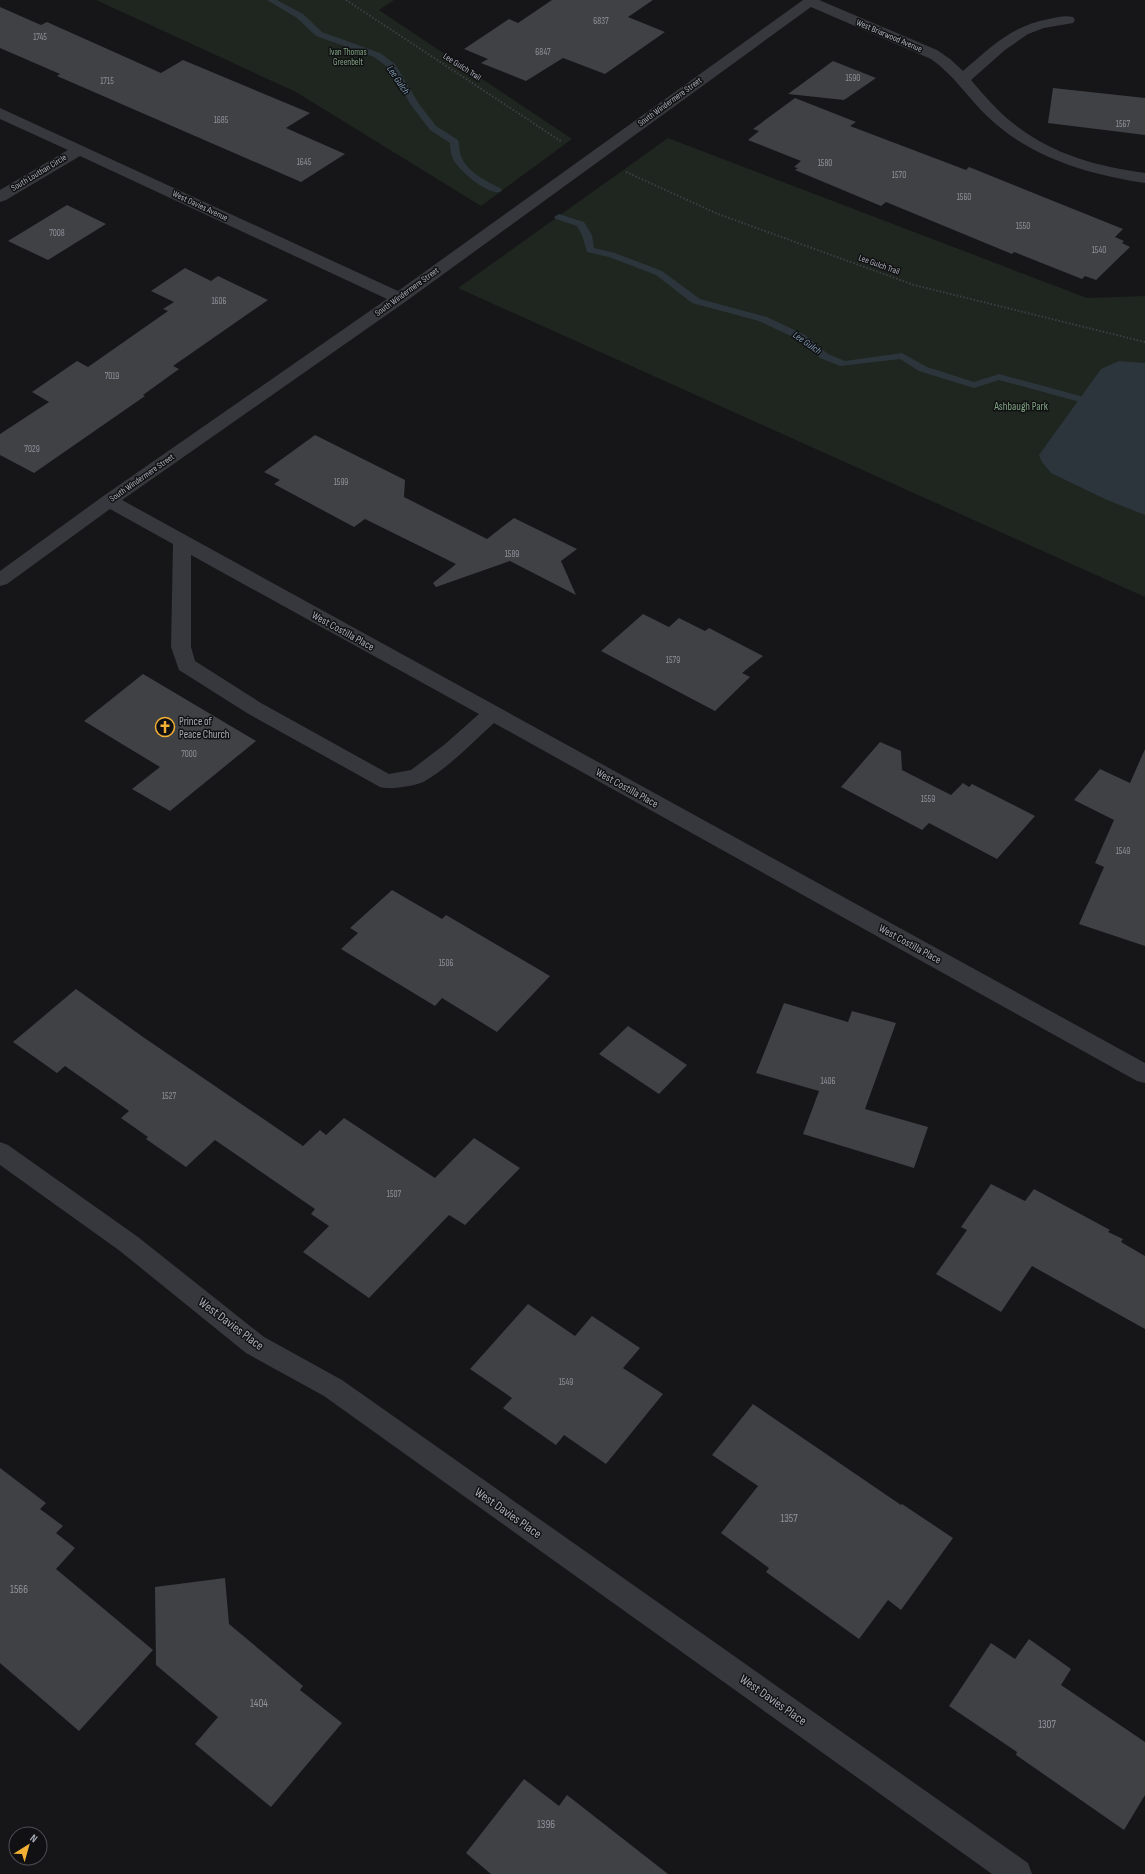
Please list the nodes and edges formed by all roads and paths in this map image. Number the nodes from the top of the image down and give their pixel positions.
1 (346, 0) edge
2 (811, 1) edge
3 (1068, 20) dead end
4 (964, 78) junction
5 (0, 113) edge
6 (566, 144) dead end
7 (79, 150) junction
8 (625, 172) dead end
9 (1145, 178) edge
10 (0, 197) edge
11 (400, 298) junction
12 (1145, 342) edge
13 (109, 501) junction
14 (182, 542) junction
15 (0, 580) edge
16 (493, 713) junction
17 (1145, 1074) edge
18 (0, 1152) edge
19 (1017, 1874) edge

1 - 6 path, Lee Gulch Trail
2 - 4 street, West Briarwood Avenue
2 - 11 street, South Windermere Street
3 - 4 street
4 - 9 street, West Briarwood Avenue
5 - 7 street, West Davies Avenue
7 - 10 street, South Louthan Circle
7 - 11 street, West Davies Avenue
8 - 12 path, Lee Gulch Trail
11 - 13 street, South Windermere Street
13 - 14 street, West Costilla Place
13 - 15 street, South Windermere Street
14 - 16 street, West Costilla Place
14 - 16 street
16 - 17 street, West Costilla Place
18 - 19 street, West Davies Place

